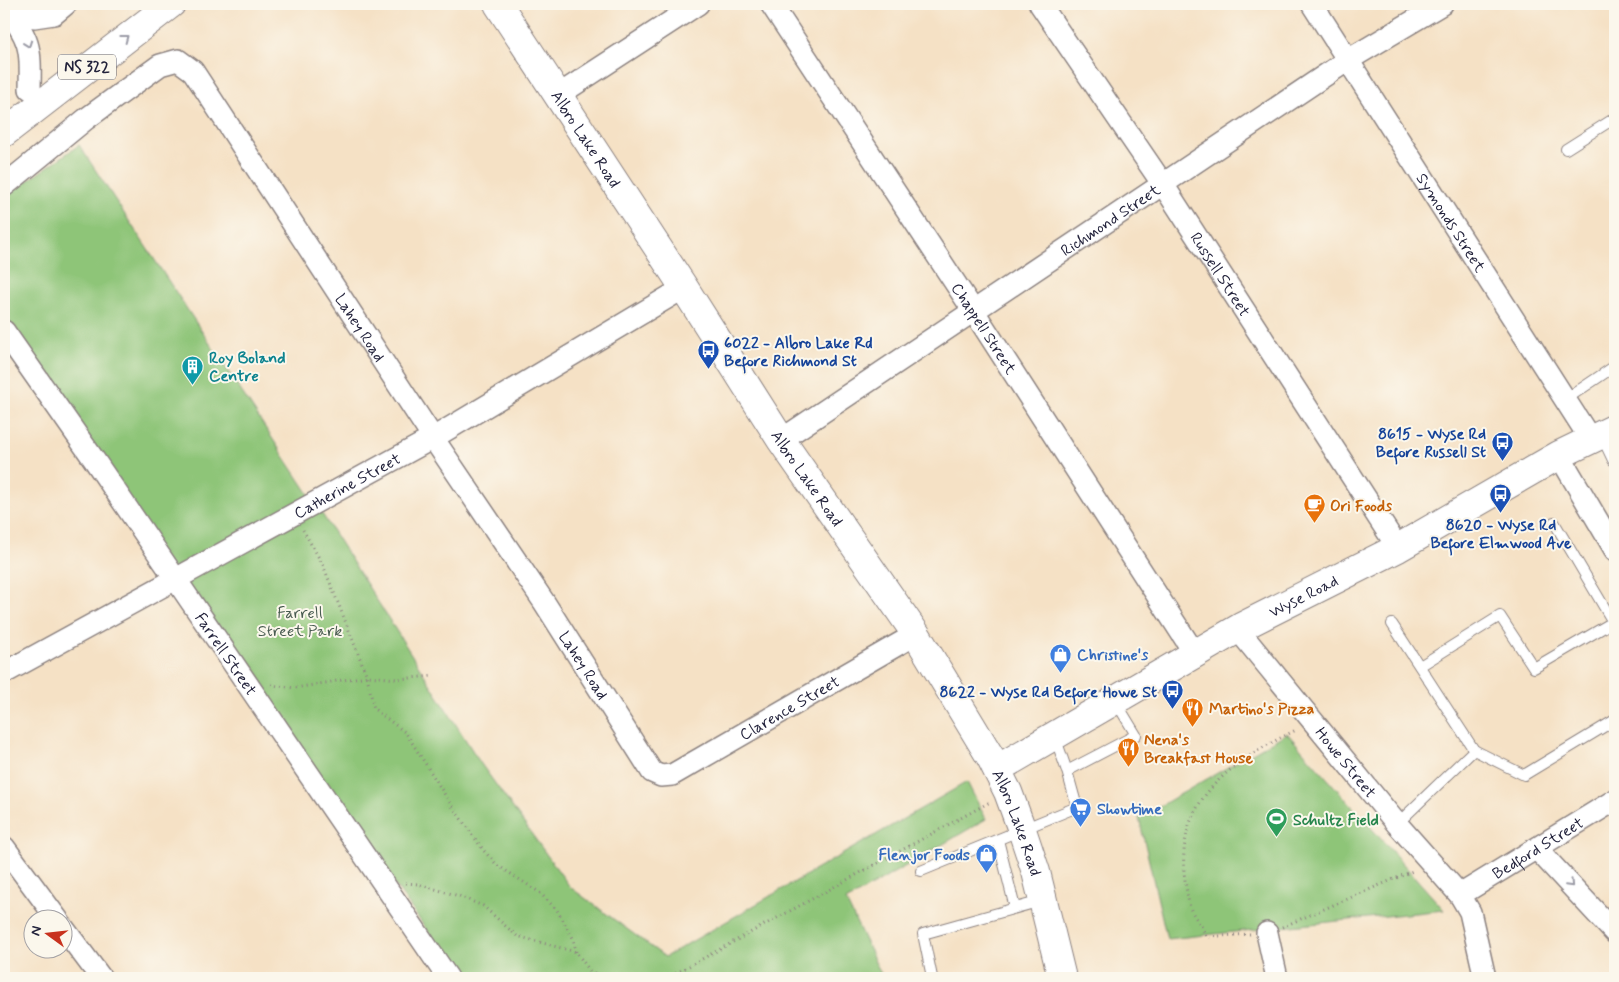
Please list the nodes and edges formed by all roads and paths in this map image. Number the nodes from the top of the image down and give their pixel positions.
1 (18, 4) edge
2 (66, 4) edge
3 (139, 4) edge
4 (171, 4) edge
5 (498, 4) edge
6 (698, 4) edge
7 (771, 4) edge
8 (1040, 4) edge
9 (1312, 4) edge
10 (1442, 4) edge
11 (4, 5) edge
12 (1348, 60) junction
13 (30, 89) junction
14 (558, 96) junction
15 (4, 110) edge
16 (1615, 118) edge
17 (4, 133) edge
18 (1566, 149) dead end
19 (1162, 184) junction
20 (4, 186) edge
21 (683, 286) junction
22 (972, 310) junction
23 (4, 331) edge
24 (1615, 366) edge
25 (1566, 399) junction
26 (1602, 434) edge
27 (433, 438) junction
28 (781, 440) junction
29 (1559, 455) junction
30 (1615, 459) edge
31 (293, 513) junction
32 (1554, 522) dead end
33 (1610, 526) edge
34 (1398, 548) junction
35 (1615, 550) edge
36 (174, 579) junction
37 (1615, 623) edge
38 (1392, 624) dead end
39 (1240, 628) junction
40 (916, 634) junction
41 (1194, 654) junction
42 (1420, 666) junction
43 (4, 673) edge
44 (367, 676) junction
45 (434, 676) dead end
46 (246, 682) junction
47 (1115, 699) junction
48 (1314, 720) junction
49 (1615, 720) edge
50 (1054, 736) junction
51 (1474, 750) junction
52 (1067, 771) junction
53 (661, 776) joint
54 (1002, 781) junction
55 (1615, 800) edge
56 (1397, 824) junction
57 (1022, 830) junction
58 (998, 840) junction
59 (4, 847) edge
60 (1537, 849) junction
61 (1432, 863) junction
62 (921, 871) dead end
63 (386, 887) junction
64 (1460, 895) junction
65 (1043, 900) junction
66 (1015, 908) junction
67 (51, 910) edge
68 (1267, 933) junction
69 (1615, 934) edge
70 (72, 939) edge
71 (576, 952) junction
72 (932, 977) dead end
73 (101, 978) edge
74 (448, 978) edge
75 (605, 978) edge
76 (667, 978) edge
77 (1062, 978) edge
78 (1277, 978) edge
79 (1485, 978) edge

1 - 2 street
3 - 13 main road, NS 322
17 -> 4 main road, NS 322
5 - 14 main road, Albro Lake Road
6 - 14 street
7 - 22 street, Chappell Street
8 - 19 street, Russell Street
9 - 12 street, Symonds Street
10 - 12 street, Richmond Street
11 -> 13 street
12 - 19 street, Richmond Street
12 - 25 street, Symonds Street
13 - 15 main road, NS 322
14 - 21 main road, Albro Lake Road
16 - 18 lane
19 - 22 street, Richmond Street
19 - 34 street, Russell Street
20 - 27 street, Lahey Road
21 - 27 street, Catherine Street
21 - 28 main road, Albro Lake Road
22 - 28 street, Richmond Street
22 - 41 street, Chappell Street
23 - 36 street, Farrell Street
24 - 25 lane
25 - 26 street, Symonds Street
26 - 29 main road, Wyse Road
26 - 30 lane
27 - 31 street, Catherine Street
27 - 53 street, Lahey Road
28 - 40 main road, Albro Lake Road
29 - 33 street
29 - 34 main road, Wyse Road
31 - 36 street, Catherine Street
31 - 44 path
32 - 37 lane
33 - 35 street
34 - 39 main road, Wyse Road
36 - 43 street, Catherine Street
36 - 46 street, Farrell Street
37 - 42 lane
38 - 42 lane
39 - 41 main road, Wyse Road
39 - 48 street, Howe Street
40 - 53 street, Clarence Street
40 - 54 main road, Albro Lake Road
41 - 47 main road, Wyse Road
42 - 51 lane
44 - 45 path
44 - 46 path
44 - 71 path
46 - 63 street, Farrell Street
47 - 50 main road, Wyse Road
47 - 52 lane
48 - 56 street, Howe Street
48 - 68 path
49 - 51 lane
50 - 52 lane
50 - 54 main road, Wyse Road
51 - 56 lane
52 - 57 lane
54 - 57 main road, Albro Lake Road
54 - 76 path
55 - 60 street, Bedford Street
56 - 61 street, Howe Street
57 - 58 lane
57 - 65 main road, Albro Lake Road
58 - 62 lane
58 - 66 lane
59 - 67 street
60 - 64 street, Bedford Street
60 -> 69 street
61 - 64 street, Howe Street
61 - 68 path
63 - 71 path
63 - 74 street, Farrell Street
64 - 79 street, Howe Street
65 - 66 lane
65 - 77 main road, Albro Lake Road
66 - 72 lane
68 - 78 street
70 - 73 street
71 - 75 path

